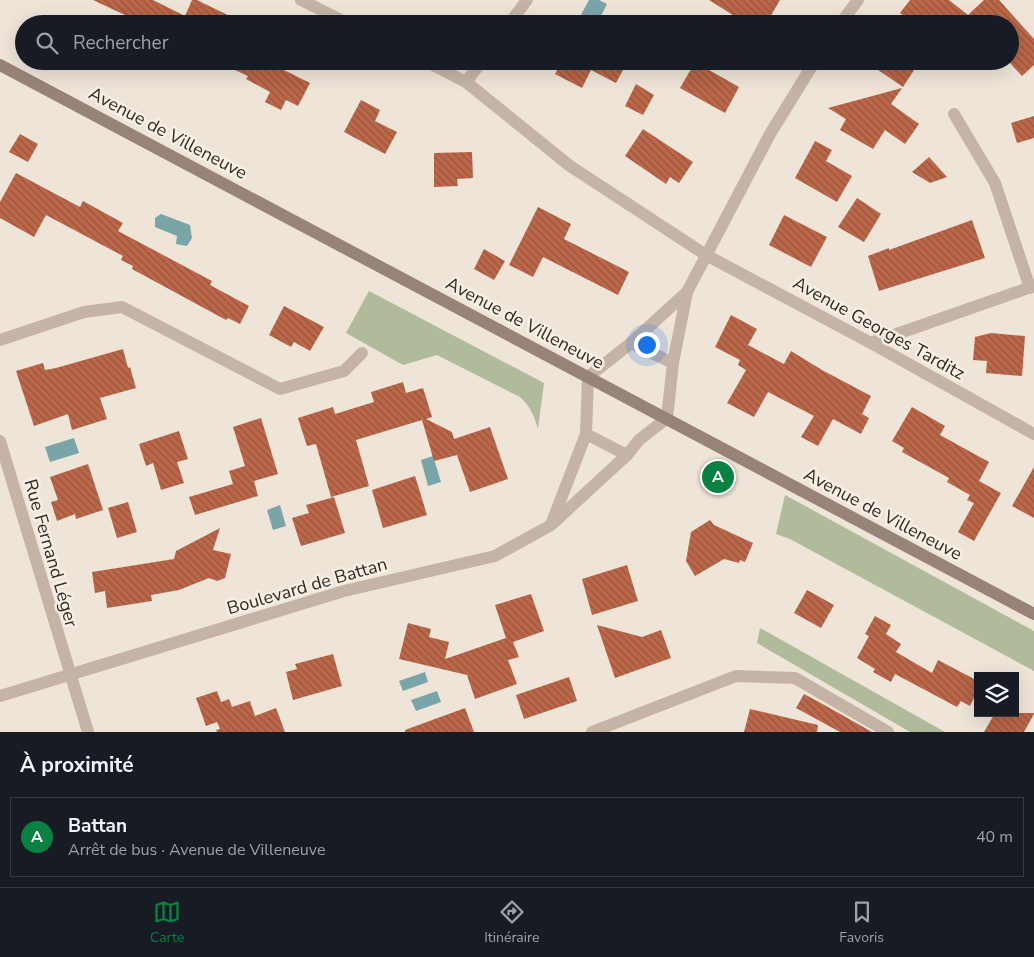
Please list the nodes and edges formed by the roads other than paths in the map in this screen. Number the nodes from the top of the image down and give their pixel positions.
1 (301, 0) edge
2 (527, 0) edge
3 (858, 0) edge
4 (331, 15) edge
5 (516, 15) edge
6 (847, 15) edge
7 (0, 65) edge
8 (443, 70) edge
9 (475, 70) edge
10 (809, 70) edge
11 (466, 82) junction
12 (954, 114) dead end
13 (706, 254) junction
14 (1032, 287) edge
15 (687, 292) junction
16 (0, 340) edge
17 (871, 342) junction
18 (631, 343) junction
19 (362, 353) dead end
20 (673, 363) junction
21 (588, 377) junction
22 (667, 418) junction
23 (586, 434) junction
24 (1034, 434) edge
25 (0, 441) edge
26 (628, 455) junction
27 (551, 525) junction
28 (1034, 614) edge
29 (69, 676) junction
30 (0, 696) edge
31 (88, 732) edge
32 (592, 732) edge
33 (888, 732) edge

1 - 4 street
2 - 5 street
3 - 6 street
7 - 21 main road, Avenue de Villeneuve
8 - 11 street, Avenue Georges Tarditz
9 - 11 street
10 - 13 street
11 - 13 street, Avenue Georges Tarditz
12 - 14 street
13 - 15 street
13 - 17 street, Avenue Georges Tarditz
14 - 17 street
15 - 18 street
15 - 20 street
16 - 19 street
17 - 24 street, Avenue Georges Tarditz
18 - 20 street
18 - 21 street
20 - 22 street
21 - 22 main road, Avenue de Villeneuve
21 - 23 street
22 - 26 street, Boulevard de Battan
22 - 28 main road, Avenue de Villeneuve
23 - 26 street
23 - 27 street
25 - 29 street, Rue Fernand Léger
26 - 27 street, Boulevard de Battan
27 - 29 street, Boulevard de Battan
29 - 30 street, Boulevard de Battan
29 - 31 street, Rue Fernand Léger
32 - 33 street

